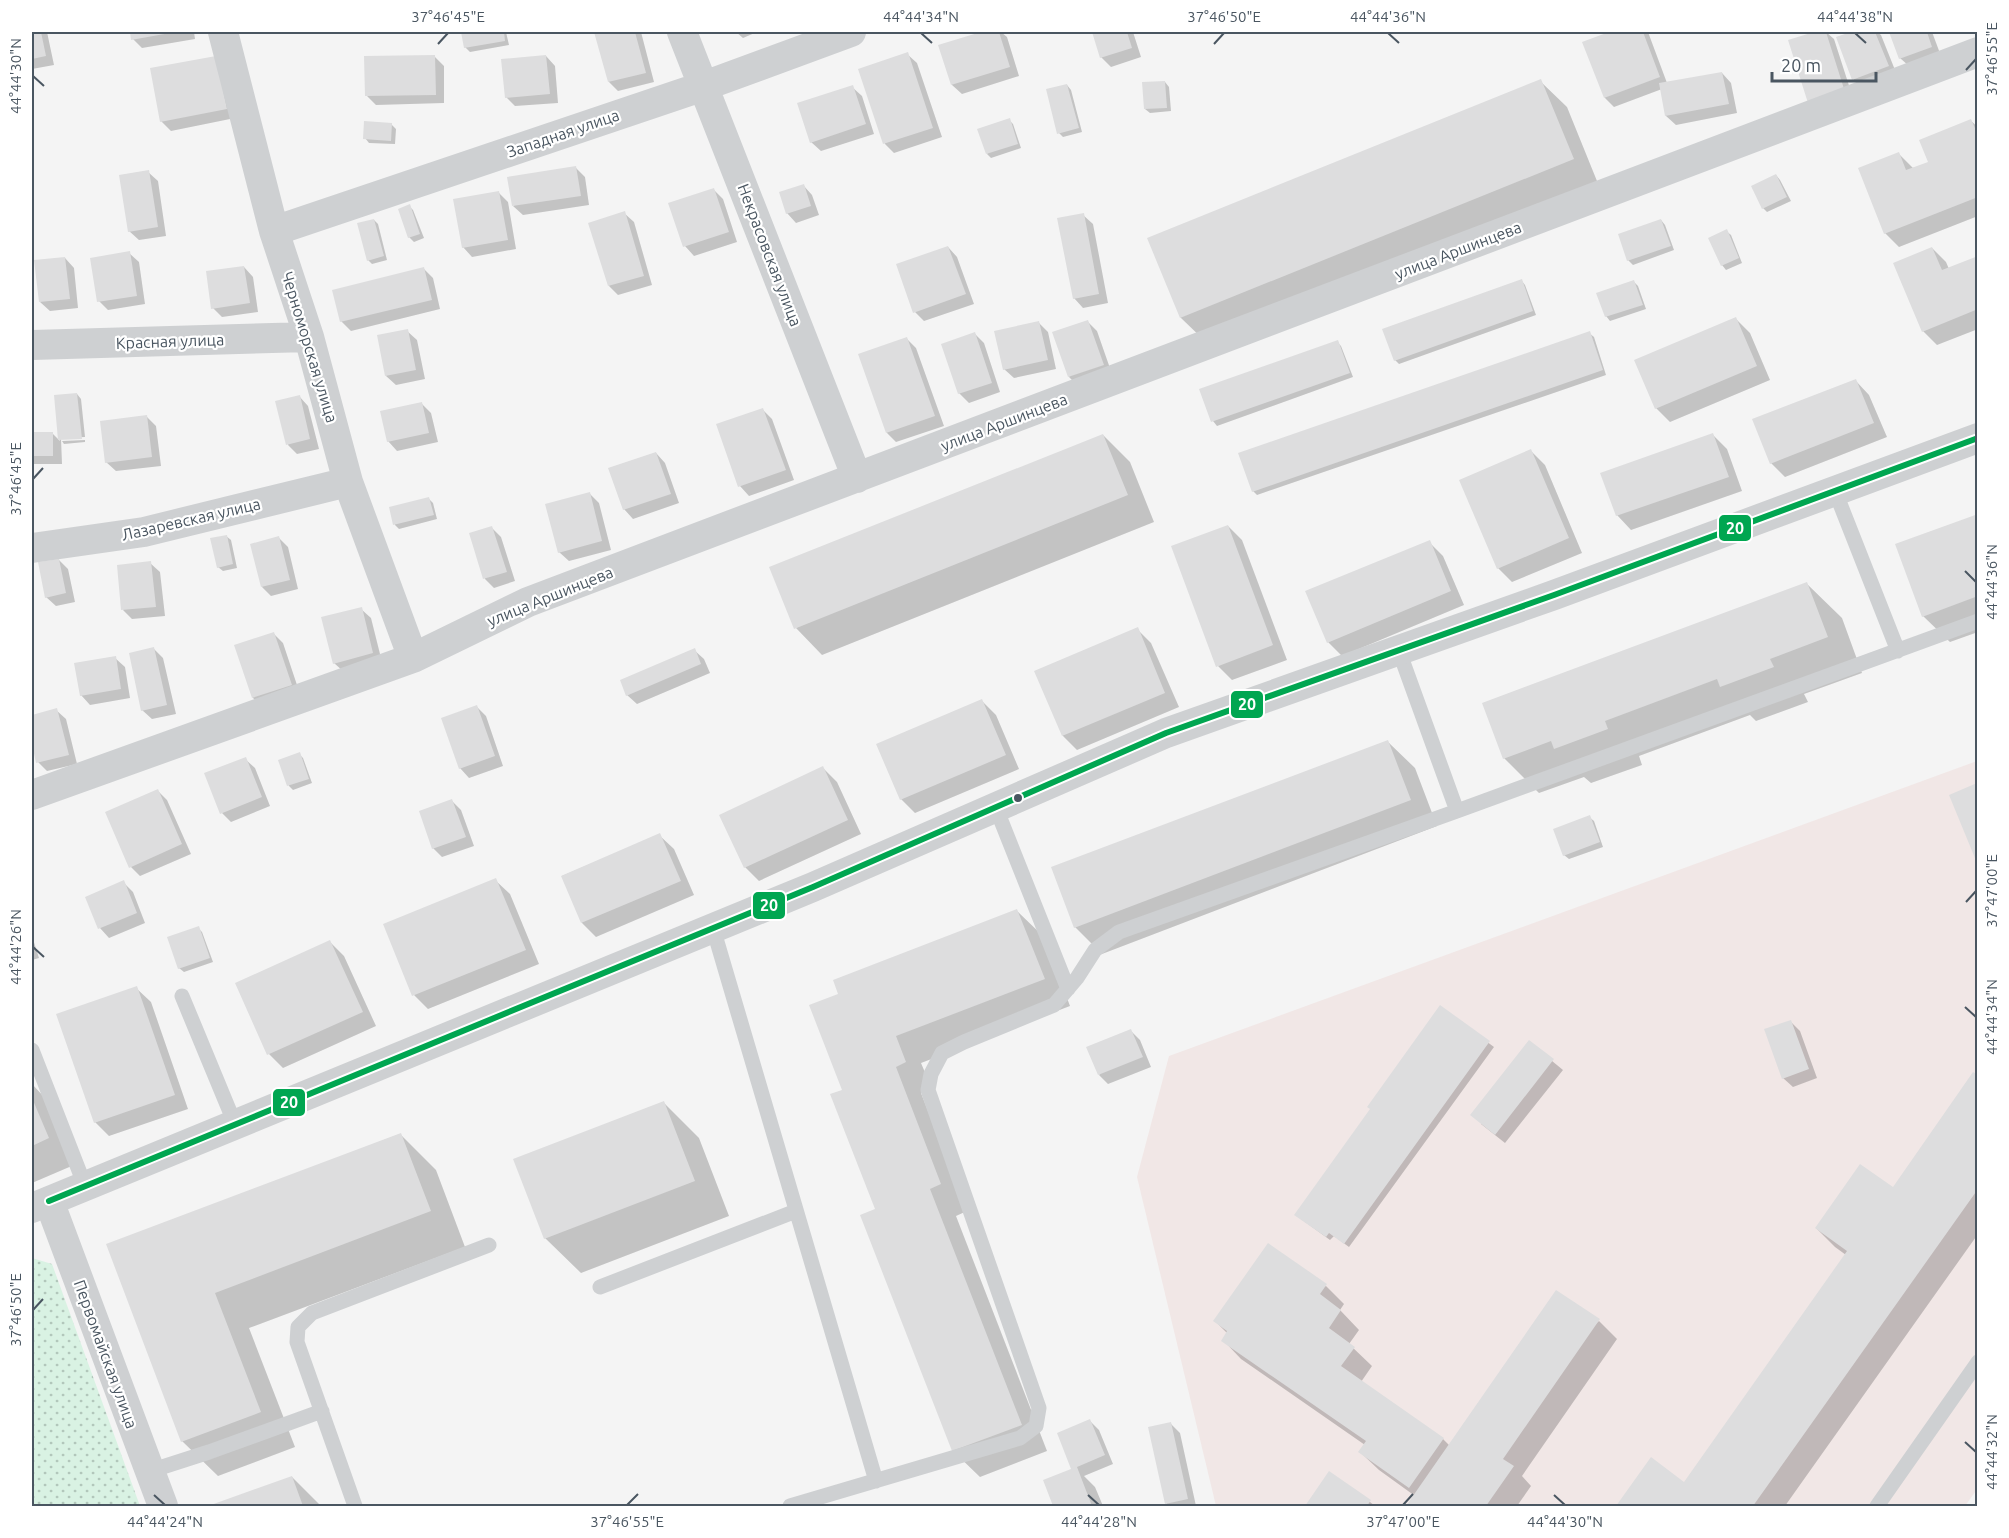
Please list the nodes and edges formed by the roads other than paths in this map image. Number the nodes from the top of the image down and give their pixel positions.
1 (224, 32) edge
2 (682, 32) edge
3 (851, 32) edge
4 (1977, 52) edge
5 (704, 86) junction
6 (274, 231) junction
7 (309, 337) junction
8 (32, 345) edge
9 (1977, 438) edge
10 (857, 478) junction
11 (348, 482) junction
12 (1835, 491) junction
13 (32, 548) edge
14 (1977, 621) edge
15 (1399, 651) junction
16 (1898, 651) junction
17 (413, 658) junction
18 (32, 795) edge
19 (996, 808) junction
20 (1456, 812) junction
21 (713, 928) junction
22 (1068, 989) junction
23 (182, 996) dead end
24 (32, 1050) edge
25 (235, 1124) junction
26 (85, 1186) junction
27 (40, 1204) edge
28 (796, 1211) junction
29 (489, 1245) dead end
30 (600, 1287) dead end
31 (1977, 1362) edge
32 (322, 1411) junction
33 (150, 1471) junction
34 (876, 1481) junction
35 (163, 1506) edge
36 (355, 1506) edge
37 (790, 1506) edge
38 (1877, 1506) edge

1 - 6 street, Черноморская улица
2 - 5 street, Некрасовская улица
3 - 5 street, Западная улица
4 - 10 street, улица Аршинцева
5 - 6 street, Западная улица
5 - 10 street, Некрасовская улица
6 - 7 street, Черноморская улица
7 - 8 street, Красная улица
7 - 11 street, Черноморская улица
9 - 12 street
10 - 17 street, улица Аршинцева
11 - 13 street, Лазаревская улица
11 - 17 street, Черноморская улица
12 - 15 street
12 - 16 lane
14 - 16 lane
15 - 19 street
15 - 20 lane
16 - 20 lane
17 - 18 street, улица Аршинцева
19 - 21 street
19 - 22 lane
20 - 22 lane
21 - 25 street
21 - 28 lane
22 - 34 lane
23 - 25 lane
24 - 26 lane
25 - 26 street
26 - 27 street
27 - 33 street, Первомайская улица
28 - 30 lane
28 - 34 lane
29 - 32 lane
31 - 38 lane
32 - 33 lane
32 - 36 lane
33 - 35 street, Первомайская улица
34 - 37 lane

